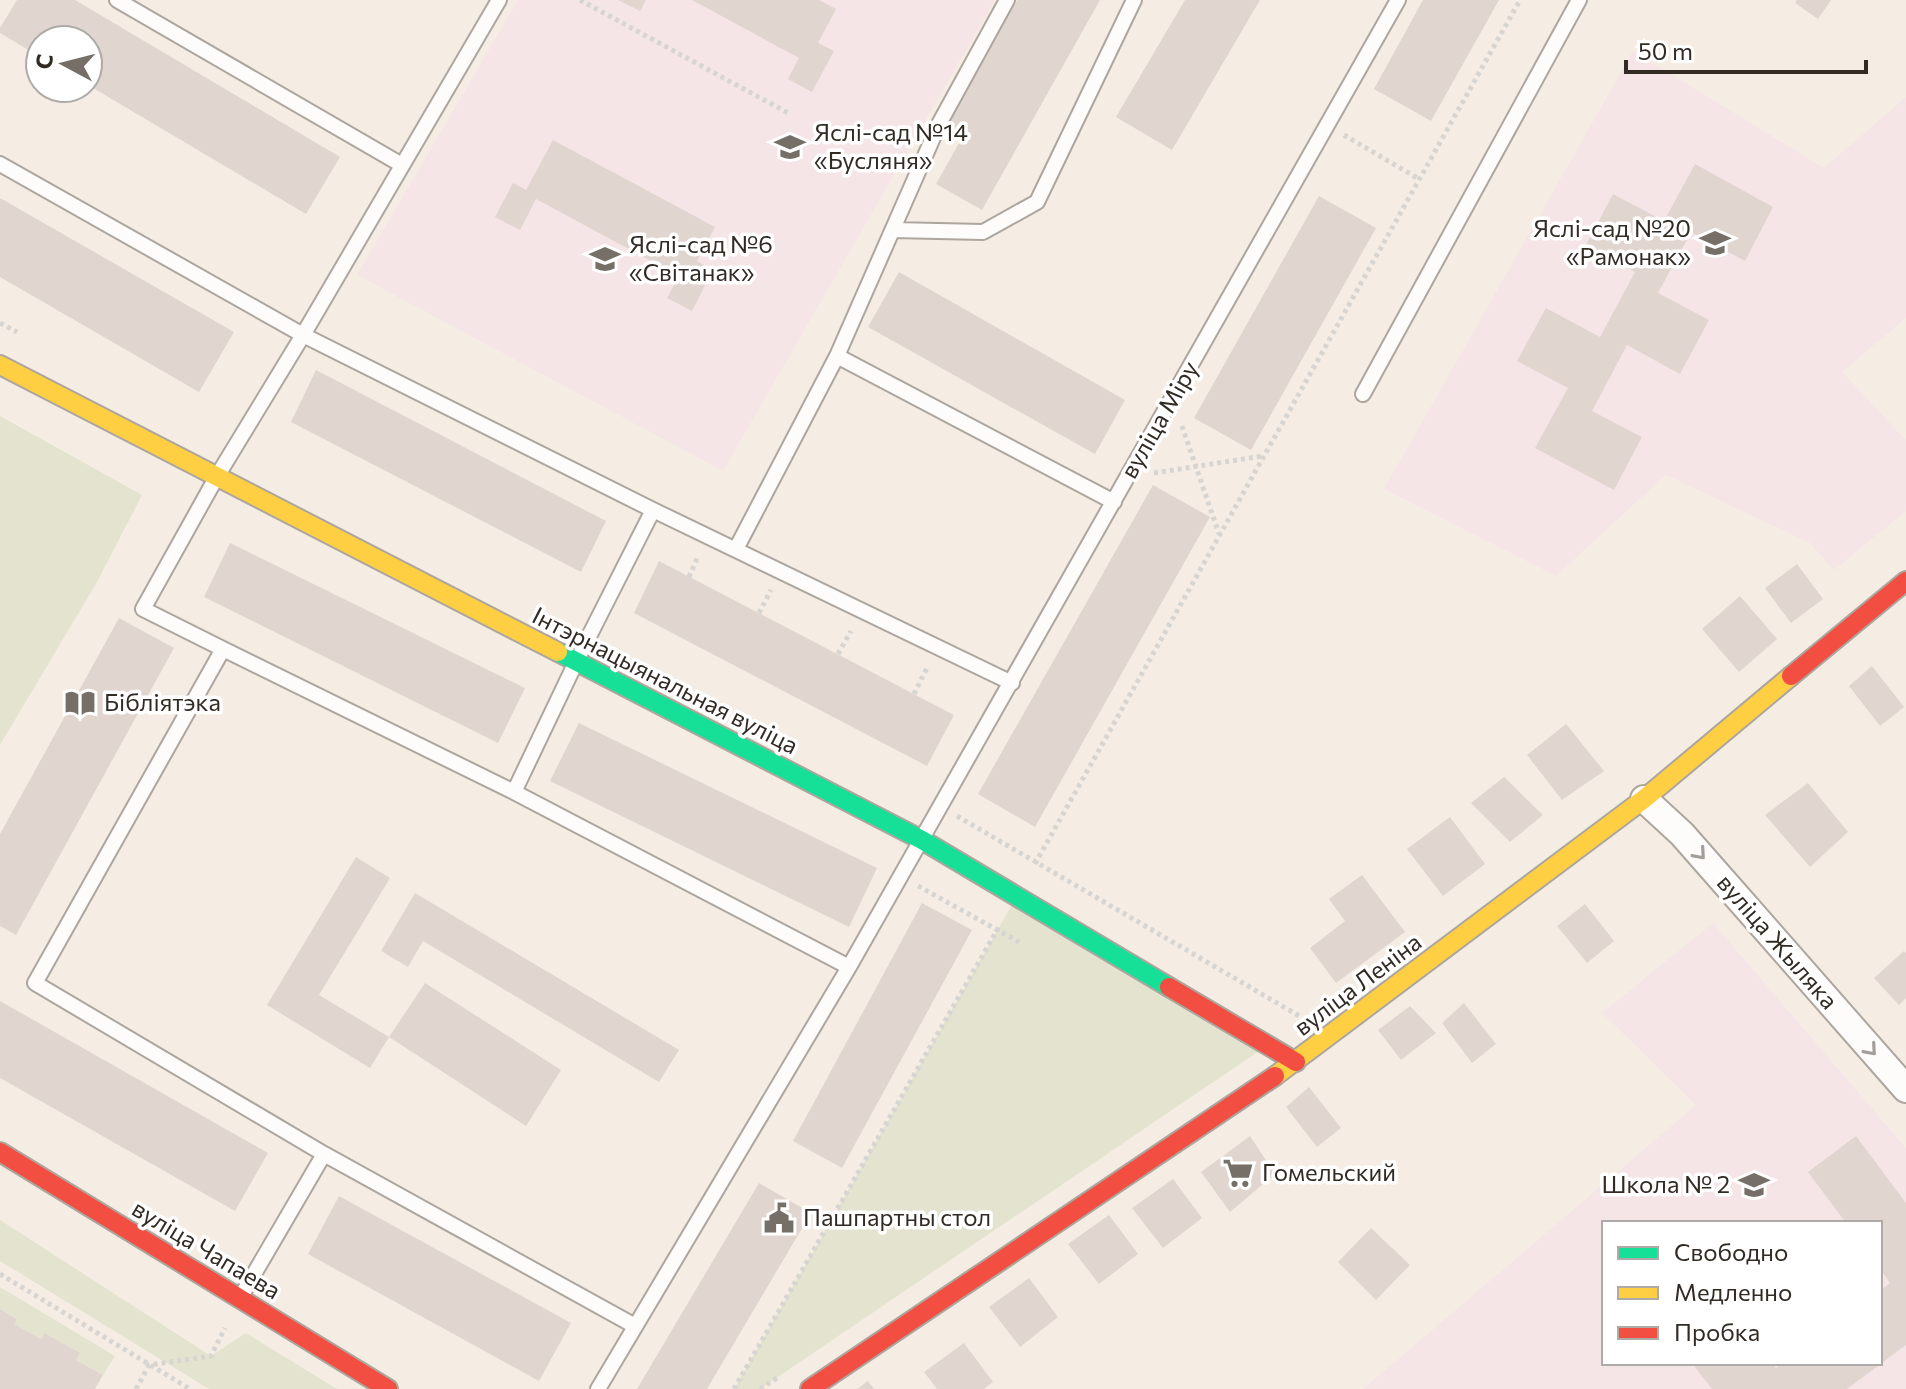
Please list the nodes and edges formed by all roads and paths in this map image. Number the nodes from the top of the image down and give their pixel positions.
1 (117, 0) edge
2 (498, 0) edge
3 (580, 0) edge
4 (1007, 0) edge
5 (1134, 0) edge
6 (1398, 0) edge
7 (1520, 0) edge
8 (1579, 0) edge
9 (790, 114) dead end
10 (1327, 125) junction
11 (0, 164) edge
12 (402, 165) junction
13 (1419, 179) junction
14 (893, 230) junction
15 (303, 335) junction
16 (837, 356) junction
17 (0, 365) edge
18 (1363, 394) dead end
19 (1172, 399) junction
20 (1264, 456) junction
21 (1196, 467) junction
22 (1128, 476) junction
23 (216, 478) junction
24 (1114, 502) junction
25 (653, 510) junction
26 (1219, 535) junction
27 (736, 549) junction
28 (1906, 581) edge
29 (223, 649) junction
30 (576, 662) junction
31 (1012, 683) junction
32 (514, 792) junction
33 (1644, 799) junction
34 (922, 840) junction
35 (1017, 896) junction
36 (849, 967) junction
37 (1296, 1062) junction
38 (1906, 1089) edge
39 (0, 1152) edge
40 (324, 1154) junction
41 (0, 1274) edge
42 (240, 1299) junction
43 (635, 1326) junction
44 (149, 1365) junction
45 (136, 1389) edge
46 (190, 1389) edge
47 (388, 1389) edge
48 (598, 1389) edge
49 (734, 1389) edge
50 (810, 1389) edge

1 - 12 lane
2 - 12 lane
3 - 9 path
4 - 14 lane
5 - 14 lane
6 - 10 lane, вуліца Міру
7 - 13 path
8 - 18 lane
10 - 13 path
10 - 19 lane, вуліца Міру
11 - 15 lane
12 - 15 lane
13 - 20 path
14 - 16 lane
15 - 23 lane
15 - 25 lane
16 - 24 lane
16 - 27 lane
17 - 23 street, Інтэрнацыянальная вуліца
19 - 21 path
19 - 22 lane, вуліца Міру
20 - 21 path
20 - 26 path
21 - 22 path
21 - 26 path
22 - 24 lane, вуліца Міру
23 - 29 lane
23 - 30 street, Інтэрнацыянальная вуліца
24 - 31 lane, вуліца Міру
25 - 27 lane
25 - 30 lane
26 - 35 path
27 - 31 lane
28 - 33 street, вуліца Леніна
29 - 32 lane
29 - 40 lane
30 - 32 lane
30 - 34 street, Інтэрнацыянальная вуліца
31 - 34 lane, вуліца Міру
32 - 36 lane
33 - 37 street, вуліца Леніна
33 -> 38 street, вуліца Жыляка
34 - 35 street, Інтэрнацыянальная вуліца
34 - 36 lane, вуліца Міру
35 - 37 street, Інтэрнацыянальная вуліца
35 - 49 path
36 - 43 lane, вуліца Міру
37 - 50 street, вуліца Леніна
39 - 42 street, вуліца Чапаева
40 - 42 lane
40 - 43 lane
41 - 44 path
42 - 44 path
42 - 47 street, вуліца Чапаева
43 - 48 lane, вуліца Міру
44 - 45 path
44 - 46 path

